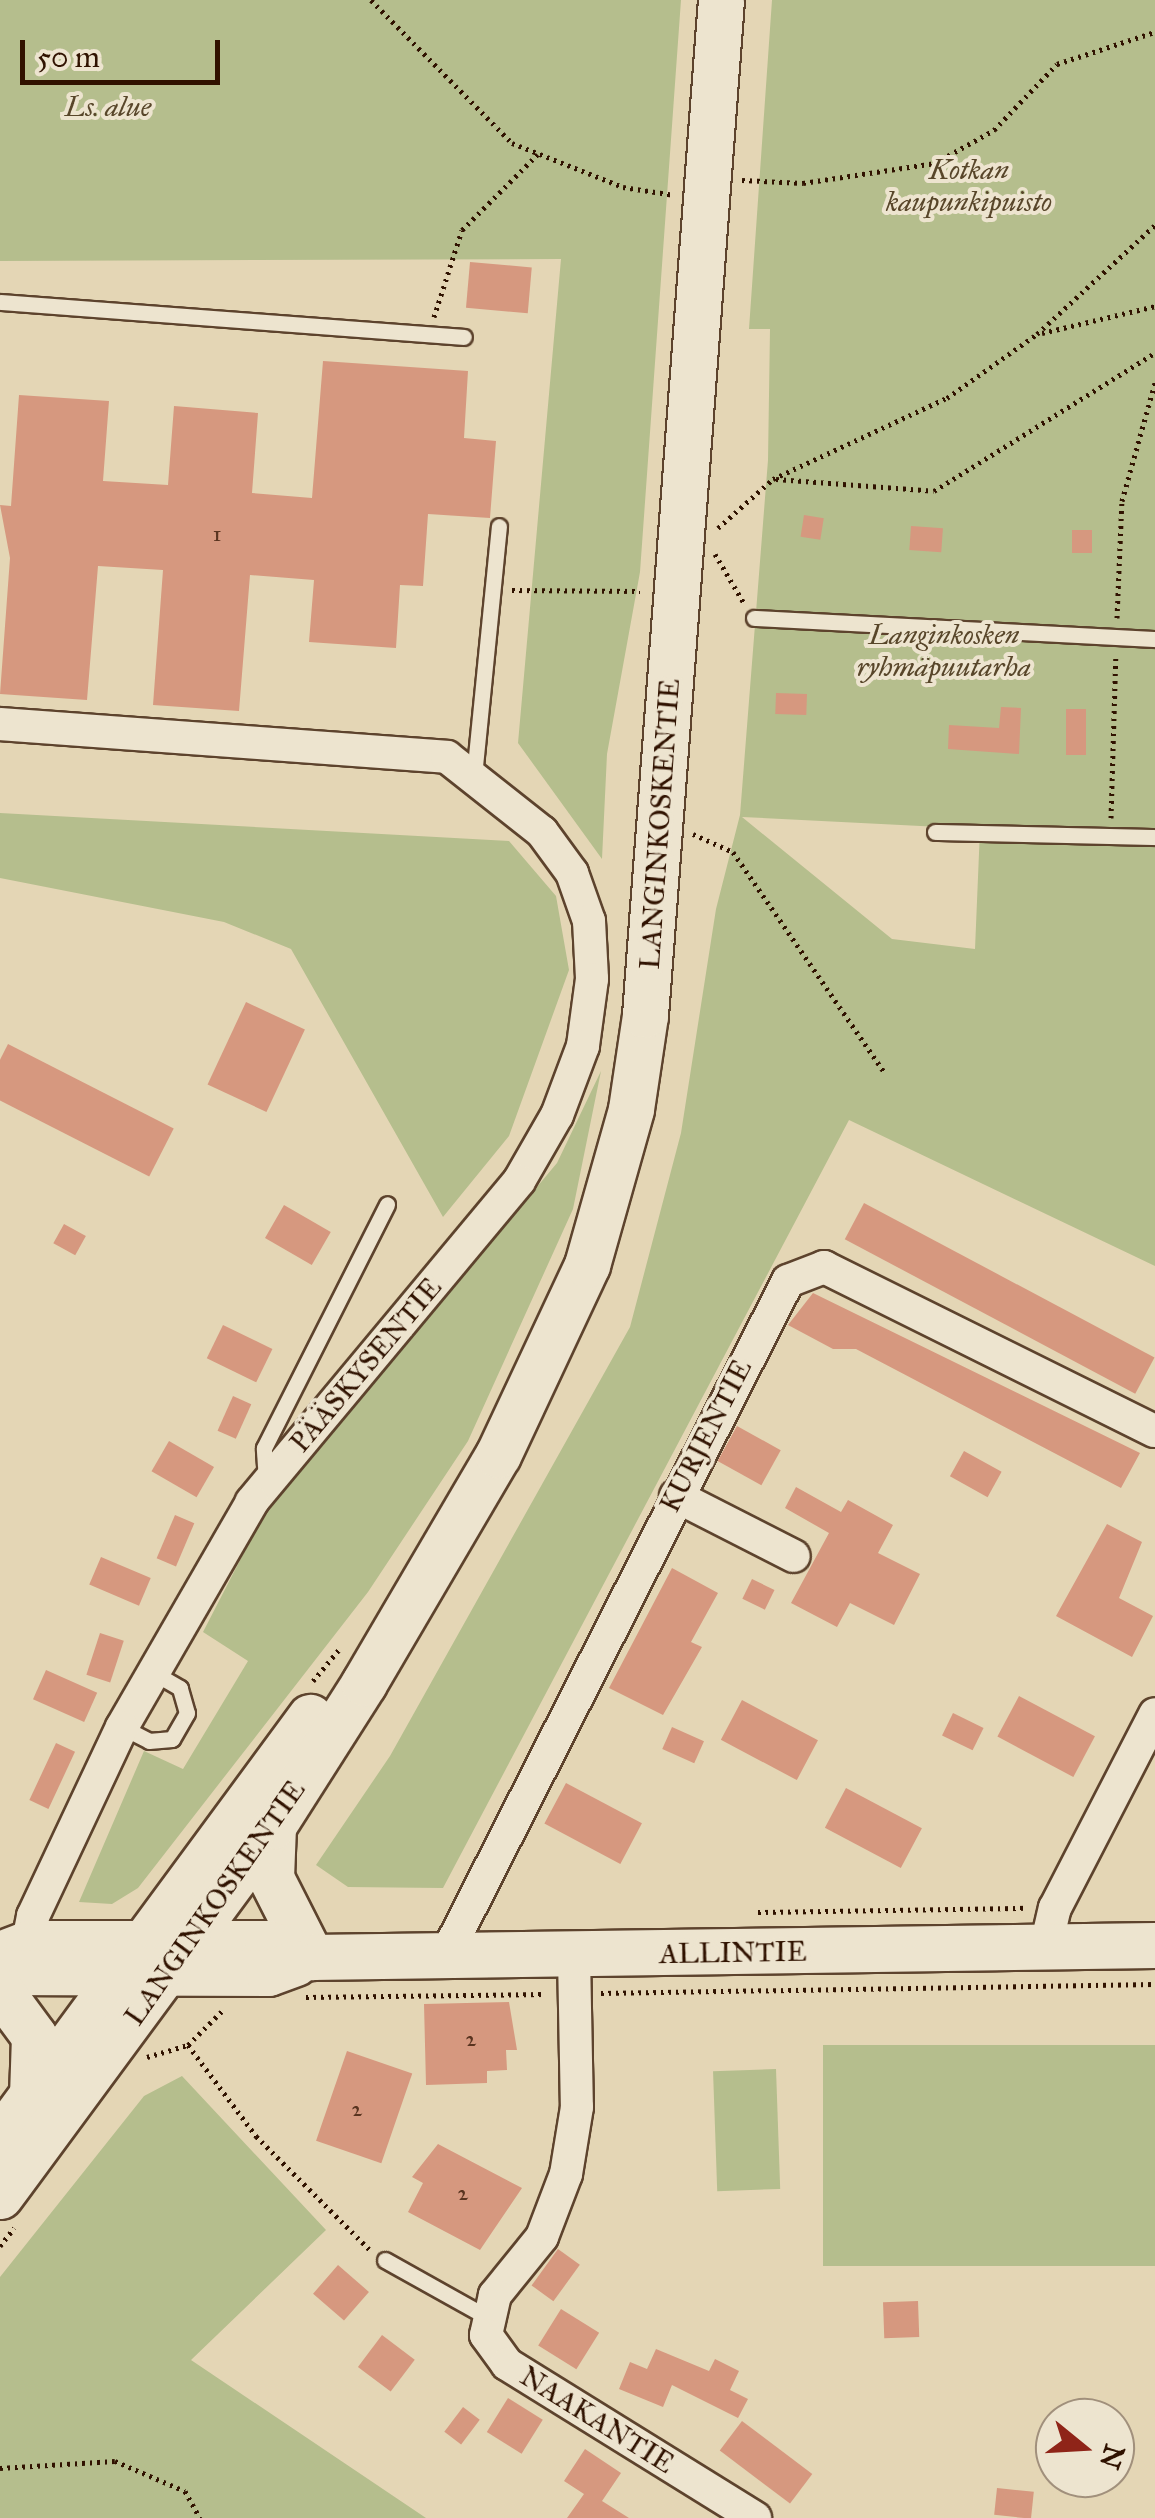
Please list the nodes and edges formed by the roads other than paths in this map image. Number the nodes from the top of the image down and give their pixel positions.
1 (721, 0) edge
2 (0, 302) edge
3 (464, 337) dead end
4 (499, 526) dead end
5 (754, 618) road end
6 (1155, 639) edge
7 (0, 724) edge
8 (474, 776) junction
9 (935, 832) dead end
10 (1155, 838) edge
11 (387, 1204) dead end
12 (1155, 1431) edge
13 (266, 1484) junction
14 (676, 1496) junction
15 (794, 1556) dead end
16 (409, 1596) junction
17 (152, 1672) junction
18 (1155, 1714) edge
19 (122, 1727) junction
20 (273, 1826) junction
21 (1155, 1945) edge
22 (1046, 1946) junction
23 (445, 1957) junction
24 (155, 1960) junction
25 (10, 1974) edge
26 (574, 1975) junction
27 (305, 1977) junction
28 (32, 2095) junction
29 (0, 2138) edge
30 (0, 2196) edge
31 (384, 2260) road end
32 (485, 2316) junction
33 (755, 2518) edge

1 - 16 street, LANGINKOSKENTIE
2 - 3 lane
4 - 8 lane
5 - 6 lane
7 - 8 street, PÄÄSKYSENTIE
8 - 13 street, PÄÄSKYSENTIE
9 - 10 lane
11 - 13 lane
12 - 14 street, KURJENTIE
13 - 17 street, PÄÄSKYSENTIE
14 - 15 street
14 - 23 street, KURJENTIE
16 - 20 street, LANGINKOSKENTIE
16 - 24 street, LANGINKOSKENTIE
17 - 19 street, PÄÄSKYSENTIE
17 - 19 lane
18 - 22 street
19 - 25 street, PÄÄSKYSENTIE
20 - 24 street, LANGINKOSKENTIE
20 - 27 street
21 - 22 street, ALLINTIE
22 - 26 street, ALLINTIE
23 - 26 street, ALLINTIE
23 - 27 street, ALLINTIE
24 - 25 street, ALLINTIE
24 - 27 street, ALLINTIE
24 - 28 street, LANGINKOSKENTIE
24 - 30 street, LANGINKOSKENTIE
25 - 28 street
26 - 32 street
28 - 29 street, LANGINKOSKENTIE
31 - 32 lane
32 - 33 street, NAAKANTIE

